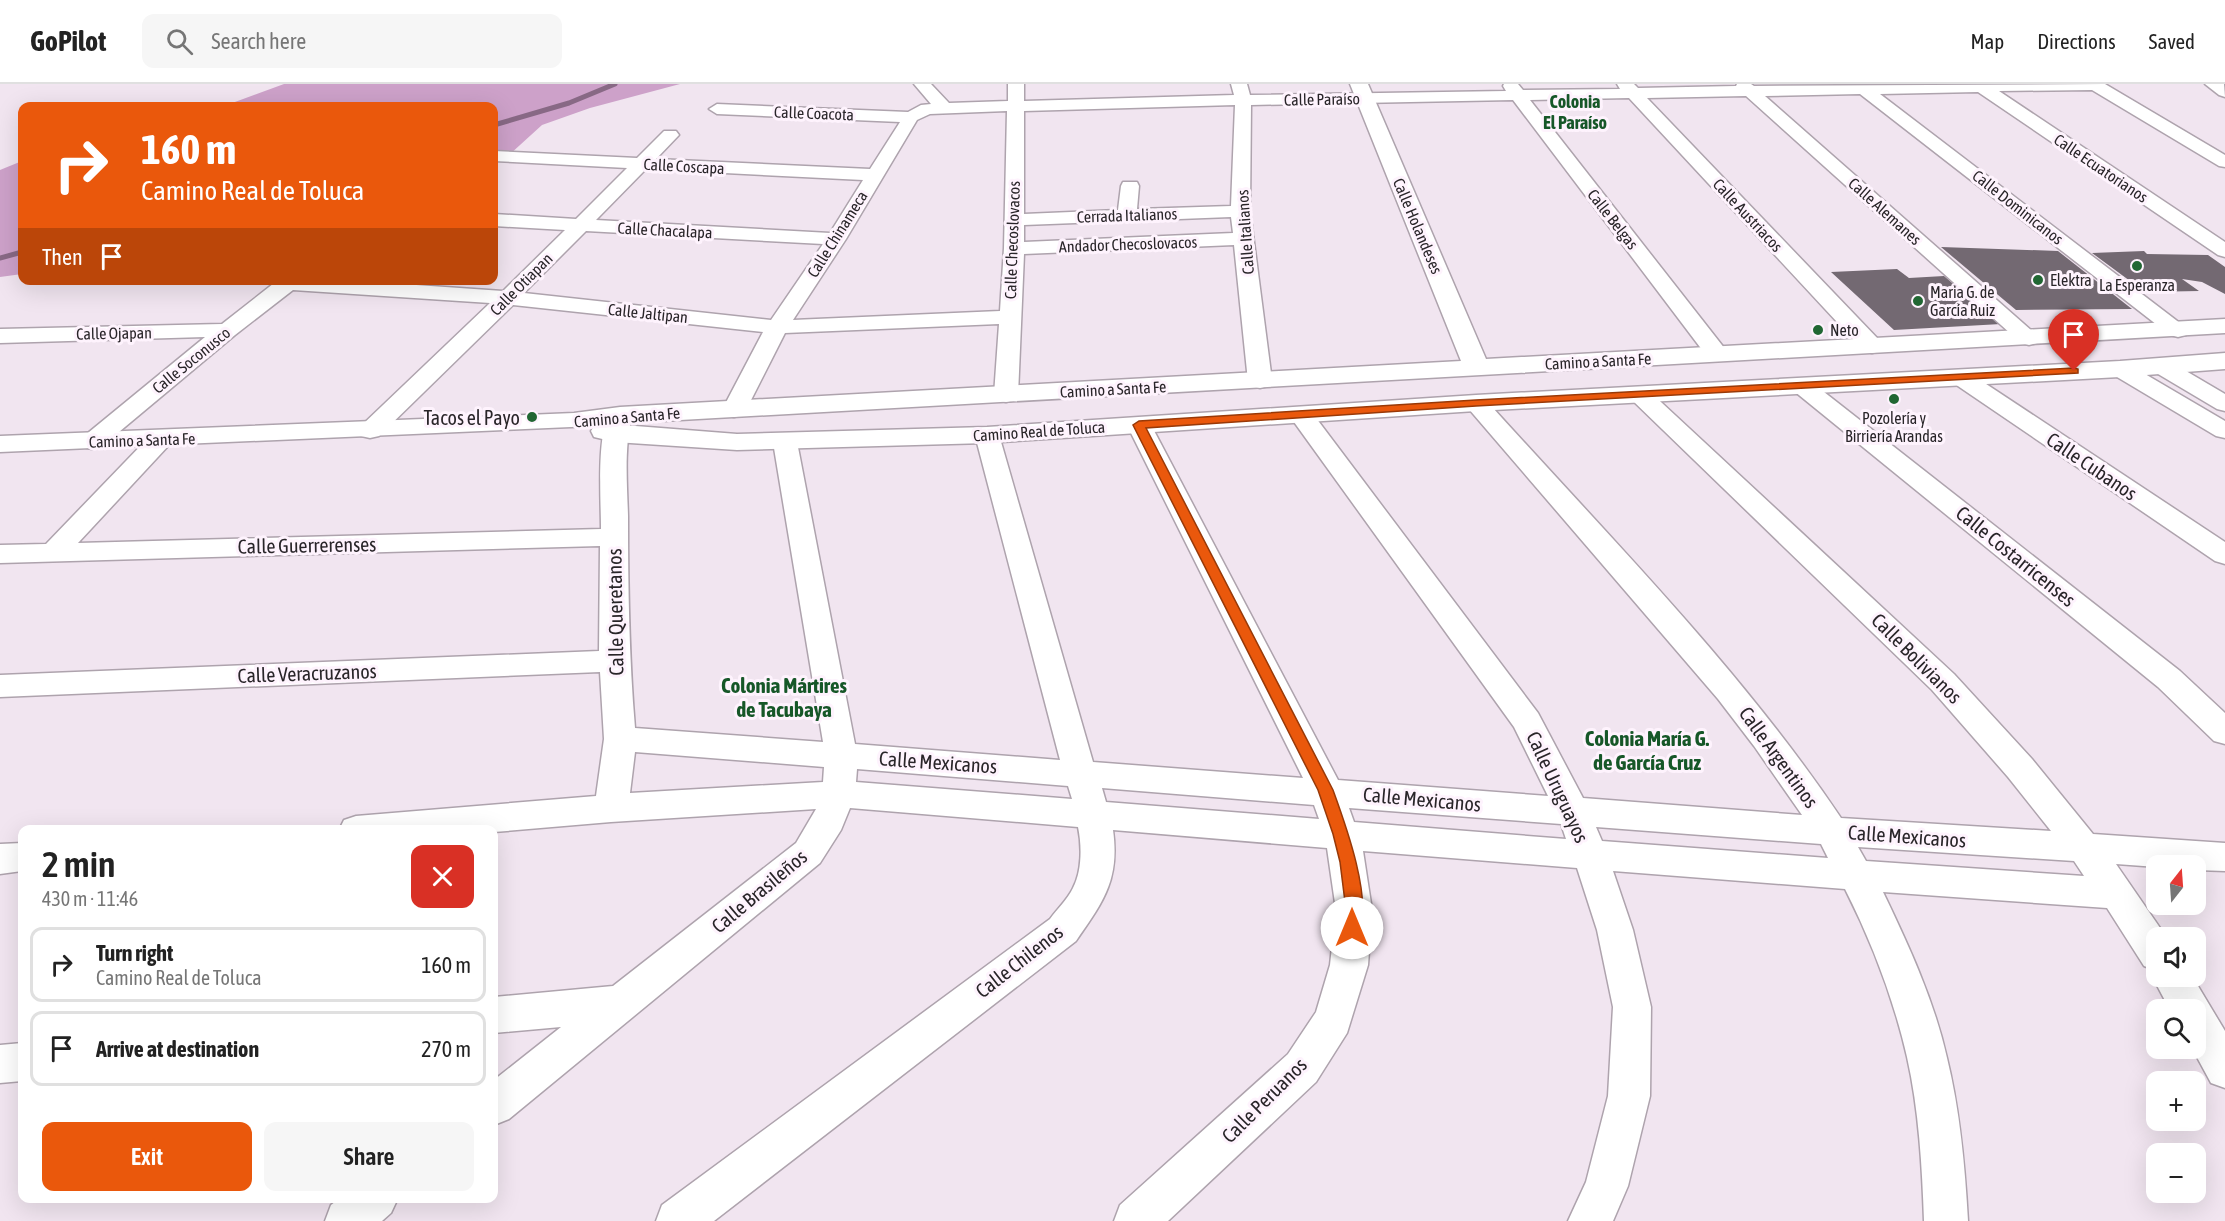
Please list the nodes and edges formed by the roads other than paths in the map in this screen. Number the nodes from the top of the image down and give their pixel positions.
1 (922, 84) edge
2 (1016, 84) edge
3 (1126, 84) edge
4 (2213, 84) edge
5 (2095, 85) edge
6 (1980, 86) edge
7 (1862, 87) edge
8 (1746, 88) edge
9 (1630, 89) edge
10 (1514, 90) edge
11 (1361, 91) edge
12 (1241, 92) edge
13 (2225, 92) edge
14 (1128, 102) junction
15 (1016, 105) junction
16 (943, 107) junction
17 (717, 109) dead end
18 (911, 117) junction
19 (670, 135) dead end
20 (2188, 140) junction
21 (2225, 140) edge
22 (498, 156) edge
23 (2225, 162) edge
24 (641, 164) junction
25 (874, 175) junction
26 (1130, 186) dead end
27 (1240, 211) junction
28 (1127, 215) junction
29 (498, 220) edge
30 (1014, 220) junction
31 (579, 225) junction
32 (836, 239) junction
33 (1243, 239) junction
34 (1014, 248) junction
35 (2225, 251) edge
36 (287, 285) edge
37 (332, 285) edge
38 (508, 298) junction
39 (1008, 317) junction
40 (2225, 326) edge
41 (777, 327) junction
42 (227, 330) junction
43 (2178, 330) junction
44 (0, 336) edge
45 (2029, 338) junction
46 (1872, 346) junction
47 (1718, 354) junction
48 (2225, 361) edge
49 (2161, 366) junction
50 (1477, 368) junction
51 (2120, 369) junction
52 (1960, 377) junction
53 (1260, 381) junction
54 (1802, 386) junction
55 (1640, 394) junction
56 (1006, 395) junction
57 (1476, 403) junction
58 (2225, 404) edge
59 (734, 410) junction
60 (1301, 415) junction
61 (574, 421) joint
62 (618, 425) junction
63 (1139, 425) junction
64 (370, 431) junction
65 (2225, 431) edge
66 (987, 435) junction
67 (161, 439) junction
68 (92, 442) junction
69 (784, 442) junction
70 (0, 444) edge
71 (614, 537) junction
72 (55, 551) junction
73 (0, 554) edge
74 (2225, 555) edge
75 (614, 661) junction
76 (0, 686) edge
77 (2225, 732) edge
78 (620, 739) junction
79 (841, 754) junction
80 (1080, 773) junction
81 (1326, 790) junction
82 (839, 794) junction
83 (611, 808) junction
84 (1574, 811) junction
85 (1094, 815) junction
86 (414, 825) edge
87 (1833, 831) junction
88 (1341, 834) junction
89 (2083, 848) junction
90 (1590, 855) junction
91 (2225, 856) edge
92 (18, 857) edge
93 (0, 859) edge
94 (1856, 873) junction
95 (2117, 894) junction
96 (2146, 938) edge
97 (623, 1003) junction
98 (498, 1016) edge
99 (2206, 1036) edge
100 (18, 1062) edge
101 (0, 1064) edge
102 (2225, 1069) edge
103 (498, 1102) edge
104 (370, 1203) edge
105 (347, 1221) edge
106 (678, 1221) edge
107 (1136, 1221) edge
108 (1590, 1221) edge
109 (1946, 1221) edge

1 - 16 street
2 - 15 street, Calle Checoslovacos
3 - 14 street
4 - 13 street
5 - 6 street, Calle Paraíso
5 - 20 street
6 - 7 street, Calle Paraíso
6 - 35 street, Calle Ecuatorianos
7 - 8 street, Calle Paraíso
7 - 43 street, Calle Dominicanos
8 - 9 street, Calle Paraíso
8 - 45 street, Calle Alemanes
9 - 10 street, Calle Paraíso
9 - 46 street, Calle Austriacos
10 - 11 street, Calle Paraíso
10 - 47 street, Calle Belgas
11 - 12 street, Calle Paraíso
11 - 50 main road, Calle Holandeses
12 - 14 street, Calle Paraíso
12 - 27 street, Calle Italianos
14 - 15 street, Calle Paraíso
15 - 16 street, Calle Paraíso
15 - 30 street, Calle Checoslovacos
16 - 18 street
17 - 18 street, Calle Coacota
18 - 25 street, Calle Chinameca
19 - 24 street, Calle Otiapan
20 - 21 street
20 - 23 street
22 - 24 street, Calle Coscapa
24 - 25 street, Calle Coscapa
24 - 31 street, Calle Otiapan
25 - 32 street, Calle Chinameca
26 - 28 street
27 - 28 street, Cerrada Italianos
27 - 33 street, Calle Italianos
28 - 30 street, Cerrada Italianos
29 - 31 street, Calle Chacalapa
30 - 34 street, Calle Checoslovacos
31 - 32 street, Calle Chacalapa
31 - 38 street, Calle Otiapan
32 - 41 street, Calle Chinameca
33 - 34 street, Andador Checoslovacos
33 - 53 street, Calle Italianos
34 - 39 street, Calle Checoslovacos
36 - 42 street, Calle Soconusco
37 - 38 street, Calle Jaltipan
38 - 41 street, Calle Jaltipan
38 - 64 street, Calle Otiapan
39 - 41 street, Calle Jaltipan
39 - 56 street, Calle Checoslovacos
40 - 43 main road, Camino a Santa Fe
41 - 59 street, Calle Chinameca
42 - 44 street, Calle Ojapan
42 - 68 street, Calle Soconusco
43 - 45 main road, Camino a Santa Fe
45 - 46 main road, Camino a Santa Fe
46 - 47 main road, Camino a Santa Fe
47 - 50 main road, Camino a Santa Fe
48 - 49 main road, Camino Real de Toluca
49 - 51 main road, Camino Real de Toluca
49 - 58 street
50 - 53 main road, Camino a Santa Fe
51 - 52 main road, Camino Real de Toluca
51 - 65 street
52 - 54 main road, Camino Real de Toluca
52 - 74 street, Calle Cubanos
53 - 56 main road, Camino a Santa Fe
54 - 55 main road, Camino Real de Toluca
54 - 77 street, Calle Costarricenses
55 - 57 main road, Camino Real de Toluca
55 - 89 street, Calle Bolivianos
56 - 59 main road, Camino a Santa Fe
57 - 60 main road, Camino Real de Toluca
57 - 87 street, Calle Argentinos
59 - 62 main road, Camino a Santa Fe
60 - 63 main road, Camino Real de Toluca
60 - 84 street, Calle Uruguayos
61 - 62 main road, Camino Real de Toluca
61 - 64 main road, Camino a Santa Fe
62 - 69 main road, Camino Real de Toluca
62 - 71 street, Calle Queretanos
63 - 66 main road, Camino Real de Toluca
63 - 81 street, Calle Peruanos
64 - 67 main road, Camino a Santa Fe
66 - 69 main road, Camino Real de Toluca
66 - 80 street, Calle Chilenos
67 - 68 main road, Camino a Santa Fe
67 - 72 street
68 - 70 main road, Camino a Santa Fe
69 - 79 street, Calle Brasileños
71 - 72 street, Calle Guerrerenses
71 - 75 street, Calle Queretanos
72 - 73 street, Calle Guerrerenses
75 - 76 street, Calle Veracruzanos
75 - 78 street, Calle Queretanos
78 - 79 street, Calle Mexicanos
78 - 83 street, Calle Queretanos
79 - 80 street, Calle Mexicanos
79 - 82 street, Calle Brasileños
80 - 81 street, Calle Mexicanos
80 - 85 street, Calle Chilenos
81 - 84 street, Calle Mexicanos
81 - 88 street, Calle Peruanos
82 - 83 street
82 - 85 street
82 - 97 street, Calle Brasileños
83 - 86 street
84 - 87 street, Calle Mexicanos
84 - 90 street, Calle Uruguayos
85 - 88 street
85 - 106 street, Calle Chilenos
87 - 89 street, Calle Mexicanos
87 - 94 street, Calle Argentinos
88 - 90 street
88 - 107 street, Calle Peruanos
89 - 91 street, Calle Mexicanos
89 - 95 street, Calle Bolivianos
90 - 94 street
90 - 108 street, Calle Uruguayos
92 - 93 street
94 - 95 street
94 - 109 street, Calle Argentinos
95 - 96 street, Calle Bolivianos
97 - 98 street
97 - 103 street, Calle Brasileños
99 - 102 street
100 - 101 street
104 - 105 street

